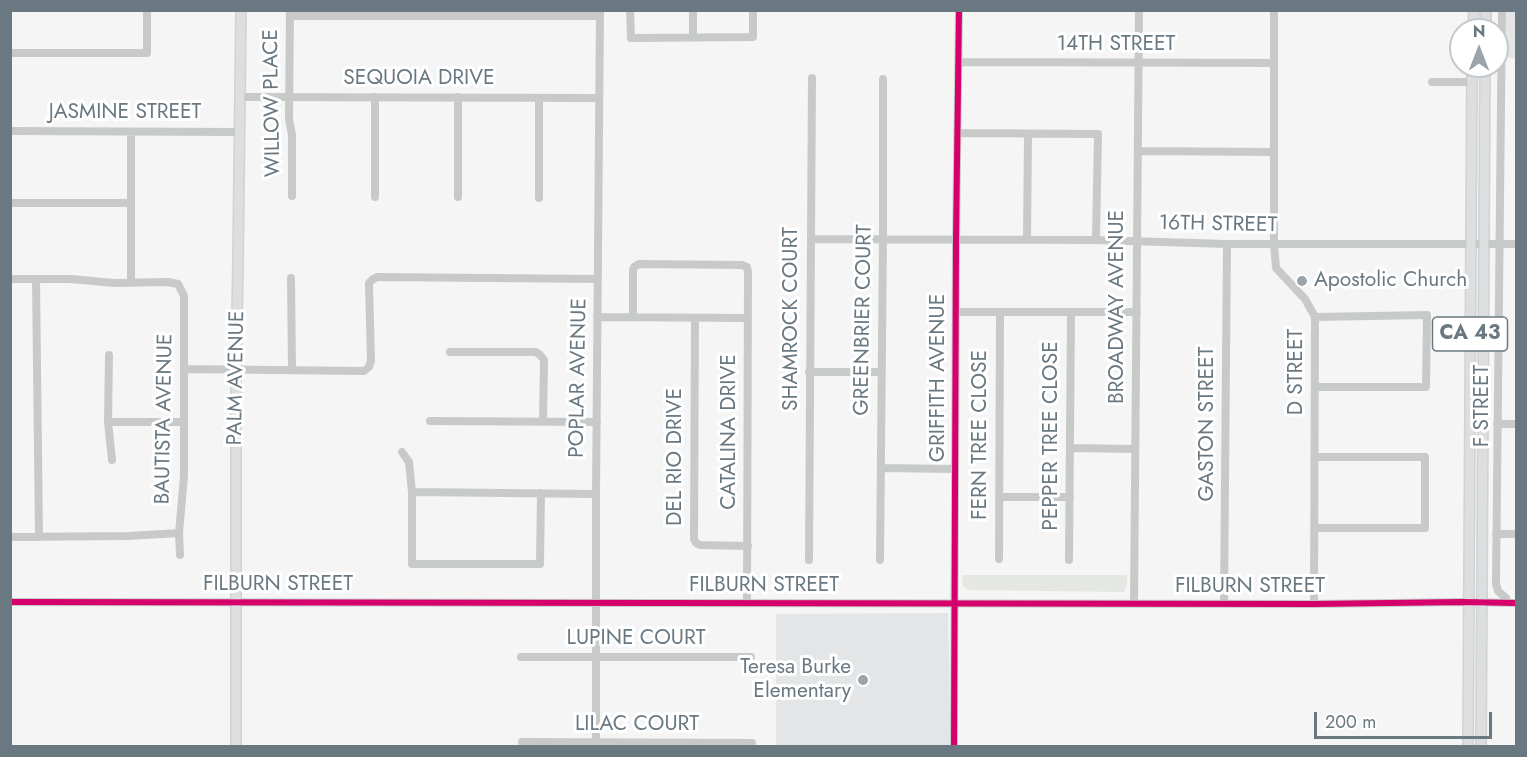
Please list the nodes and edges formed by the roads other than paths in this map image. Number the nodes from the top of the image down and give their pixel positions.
1 (147, 10) edge
2 (241, 10) edge
3 (630, 10) edge
4 (693, 10) edge
5 (753, 10) edge
6 (959, 10) edge
7 (1139, 10) edge
8 (1274, 10) edge
9 (1502, 10) edge
10 (290, 13) edge
11 (600, 13) edge
12 (693, 37) junction
13 (10, 53) edge
14 (959, 63) junction
15 (1138, 63) junction
16 (1274, 63) junction
17 (812, 78) dead end
18 (1472, 78) edge
19 (1485, 78) edge
20 (883, 79) dead end
21 (1432, 81) dead end
22 (1472, 82) junction
23 (240, 97) junction
24 (290, 97) junction
25 (375, 97) junction
26 (458, 97) junction
27 (539, 98) junction
28 (598, 98) junction
29 (10, 131) edge
30 (131, 132) junction
31 (239, 132) junction
32 (958, 134) junction
33 (1028, 134) junction
34 (1138, 151) junction
35 (1273, 152) junction
36 (292, 196) dead end
37 (375, 197) dead end
38 (458, 197) dead end
39 (539, 198) dead end
40 (10, 203) edge
41 (131, 203) junction
42 (811, 239) junction
43 (883, 239) junction
44 (956, 240) junction
45 (1027, 240) junction
46 (1096, 240) junction
47 (1137, 241) junction
48 (1227, 244) junction
49 (1274, 244) junction
50 (1484, 244) junction
51 (1499, 244) junction
52 (1516, 244) edge
53 (1471, 245) junction
54 (291, 278) dead end
55 (10, 279) edge
56 (36, 279) junction
57 (598, 279) junction
58 (131, 282) junction
59 (957, 312) junction
60 (1000, 312) junction
61 (1071, 312) junction
62 (1137, 312) junction
63 (597, 317) junction
64 (633, 317) junction
65 (1315, 317) junction
66 (694, 318) junction
67 (748, 318) junction
68 (450, 352) dead end
69 (109, 355) dead end
70 (184, 369) junction
71 (236, 369) junction
72 (292, 370) junction
73 (809, 372) junction
74 (881, 372) junction
75 (1316, 387) junction
76 (430, 421) dead end
77 (543, 421) junction
78 (108, 422) junction
79 (184, 422) junction
80 (597, 422) junction
81 (1497, 424) junction
82 (1516, 424) edge
83 (1071, 448) junction
84 (1135, 449) junction
85 (402, 452) dead end
86 (1315, 458) junction
87 (112, 460) dead end
88 (881, 468) junction
89 (955, 469) junction
90 (412, 492) junction
91 (541, 493) junction
92 (596, 494) junction
93 (999, 497) junction
94 (1070, 497) junction
95 (1315, 528) junction
96 (179, 533) junction
97 (1496, 534) junction
98 (1516, 534) edge
99 (10, 537) edge
100 (39, 537) junction
101 (748, 546) junction
102 (180, 555) dead end
103 (808, 560) dead end
104 (880, 560) dead end
105 (999, 560) dead end
106 (1069, 560) dead end
107 (10, 602) edge
108 (236, 602) junction
109 (595, 602) junction
110 (747, 602) junction
111 (1468, 602) junction
112 (955, 603) junction
113 (1134, 603) junction
114 (1481, 603) junction
115 (1506, 603) junction
116 (1516, 603) edge
117 (1224, 604) junction
118 (1314, 604) junction
119 (521, 657) dead end
120 (596, 657) junction
121 (751, 657) dead end
122 (522, 742) dead end
123 (752, 743) dead end
124 (596, 745) edge
125 (236, 747) edge
126 (954, 747) edge
127 (1468, 747) edge
128 (1481, 747) edge

1 - 13 street
2 - 23 main road, PALM AVENUE
3 - 12 street
4 - 12 street
5 - 12 street
6 - 14 street, GRIFFITH AVENUE
7 - 15 street, BROADWAY AVENUE
8 - 16 street, D STREET
9 - 51 street
10 - 11 street
10 - 24 street, WILLOW PLACE
11 - 28 street, POPLAR AVENUE
14 - 15 street, 14TH STREET
14 - 32 street, GRIFFITH AVENUE
15 - 16 street, 14TH STREET
15 - 34 street, BROADWAY AVENUE
16 - 35 street, D STREET
17 - 42 street, SHAMROCK COURT
18 - 22 main road, F STREET / CA 43
19 - 50 main road, F STREET / CA 43
20 - 43 street, GREENBRIER COURT
21 - 22 street
22 - 53 main road, F STREET / CA 43
23 - 24 street, SEQUOIA DRIVE
23 - 31 main road, PALM AVENUE
24 - 25 street, SEQUOIA DRIVE
24 - 36 street, WILLOW PLACE
25 - 26 street, SEQUOIA DRIVE
25 - 37 street
26 - 27 street, SEQUOIA DRIVE
26 - 38 street
27 - 28 street, SEQUOIA DRIVE
27 - 39 street
28 - 57 street, POPLAR AVENUE
29 - 30 street, JASMINE STREET
30 - 31 street, JASMINE STREET
30 - 41 street
31 - 71 main road, PALM AVENUE
32 - 33 street
32 - 44 street, GRIFFITH AVENUE
33 - 45 street
33 - 46 street
34 - 35 street
34 - 47 street, BROADWAY AVENUE
35 - 49 street, D STREET
40 - 41 street
41 - 58 street
42 - 43 street, 16TH STREET
42 - 73 street, SHAMROCK COURT
43 - 44 street, 16TH STREET
43 - 74 street, GREENBRIER COURT
44 - 45 street, 16TH STREET
44 - 59 street, GRIFFITH AVENUE
45 - 46 street, 16TH STREET
46 - 47 street, 16TH STREET
47 - 48 street, 16TH STREET
47 - 62 street, BROADWAY AVENUE
48 - 49 street, 16TH STREET
48 - 117 street, GASTON STREET
49 - 53 street, 16TH STREET
49 - 65 street, D STREET
50 - 51 street, 16TH STREET
50 - 53 street, 16TH STREET
50 - 114 main road, F STREET / CA 43
51 - 52 street, 16TH STREET
51 - 81 street
53 - 111 main road, F STREET / CA 43
54 - 72 street
55 - 56 street
56 - 58 street
56 - 100 street
57 - 63 street, POPLAR AVENUE
57 - 72 street
58 - 70 street, BAUTISTA AVENUE
59 - 60 street
59 - 89 street, GRIFFITH AVENUE
60 - 61 street
60 - 93 street, FERN TREE CLOSE
61 - 62 street
61 - 83 street, PEPPER TREE CLOSE
62 - 84 street, BROADWAY AVENUE
63 - 64 street
63 - 80 street, POPLAR AVENUE
64 - 66 street
64 - 67 street, CATALINA DRIVE
65 - 75 street, D STREET
65 - 75 street
66 - 67 street
66 - 101 street, DEL RIO DRIVE
67 - 101 street, CATALINA DRIVE
68 - 77 street
69 - 78 street
70 - 71 street
70 - 79 street, BAUTISTA AVENUE
71 - 72 street
71 - 108 main road, PALM AVENUE
73 - 74 street
73 - 103 street, SHAMROCK COURT
74 - 88 street, GREENBRIER COURT
75 - 86 street, D STREET
76 - 77 street
77 - 80 street
78 - 79 street
78 - 87 street
79 - 96 street, BAUTISTA AVENUE
80 - 92 street, POPLAR AVENUE
81 - 82 street
81 - 97 street
83 - 84 street
83 - 94 street, PEPPER TREE CLOSE
84 - 113 street, BROADWAY AVENUE
85 - 90 street
86 - 95 street, D STREET
86 - 95 street
88 - 89 street
88 - 104 street, GREENBRIER COURT
89 - 112 street, GRIFFITH AVENUE
90 - 91 street
90 - 91 street
91 - 92 street
92 - 109 street, POPLAR AVENUE
93 - 94 street
93 - 105 street, FERN TREE CLOSE
94 - 106 street, PEPPER TREE CLOSE
95 - 118 street, D STREET
96 - 100 street
96 - 102 street, BAUTISTA AVENUE
97 - 98 street
97 - 115 street
99 - 100 street
101 - 110 street, CATALINA DRIVE
107 - 108 street, FILBURN STREET
108 - 109 street, FILBURN STREET
108 - 125 main road, PALM AVENUE
109 - 110 street, FILBURN STREET
109 - 120 street, POPLAR AVENUE
110 - 112 street, FILBURN STREET
111 - 114 street, FILBURN STREET
111 - 118 street, FILBURN STREET
111 - 127 main road, CA 43
112 - 113 street, FILBURN STREET
112 - 126 street, GRIFFITH AVENUE
113 - 117 street, FILBURN STREET
114 - 115 street, FILBURN STREET
114 - 128 main road, CA 43
115 - 116 street, FILBURN STREET
117 - 118 street, FILBURN STREET
119 - 120 street, LUPINE COURT
120 - 121 street, LUPINE COURT
120 - 124 street, POPLAR AVENUE
122 - 124 street, LILAC COURT
123 - 124 street, LILAC COURT

